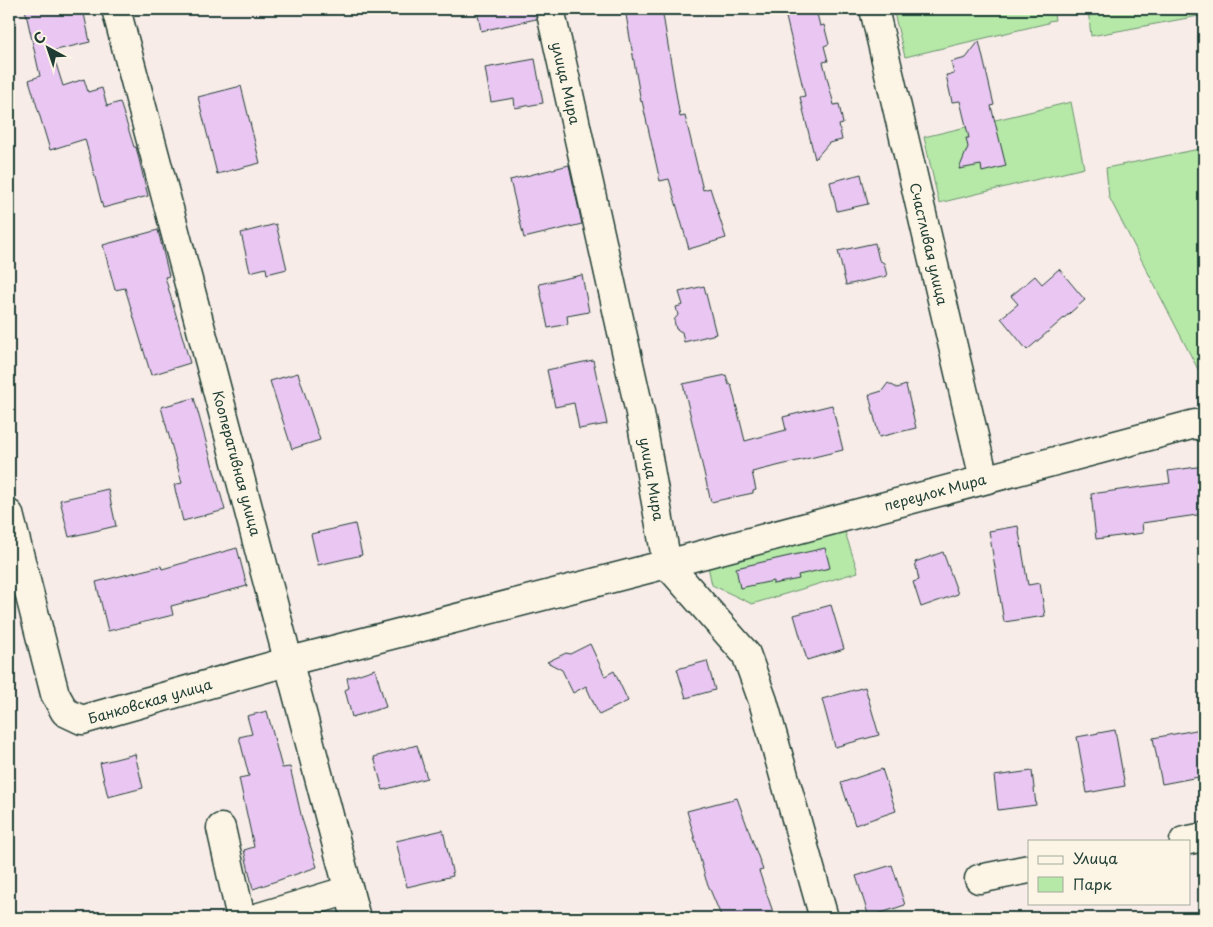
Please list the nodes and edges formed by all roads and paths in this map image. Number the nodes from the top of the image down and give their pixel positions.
1 (116, 9) edge
2 (550, 9) edge
3 (874, 9) edge
4 (1204, 427) edge
5 (984, 479) junction
6 (9, 514) edge
7 (667, 564) junction
8 (290, 662) junction
9 (221, 828) dead end
10 (1204, 837) edge
11 (1189, 840) edge
12 (1028, 869) edge
13 (979, 879) dead end
14 (348, 890) junction
15 (241, 918) edge
16 (256, 918) edge
17 (356, 918) edge
18 (824, 918) edge

1 - 8 street, Кооперативная улица
2 - 7 street, улица Мира
3 - 5 street, Счастливая улица
4 - 5 street, переулок Мира
5 - 7 street, переулок Мира
6 - 8 street, Банковская улица
7 - 8 street, переулок Мира
7 - 18 street
8 - 14 street, Кооперативная улица
9 - 15 street
10 - 11 street
12 - 13 street
14 - 16 street
14 - 17 street, Кооперативная улица

